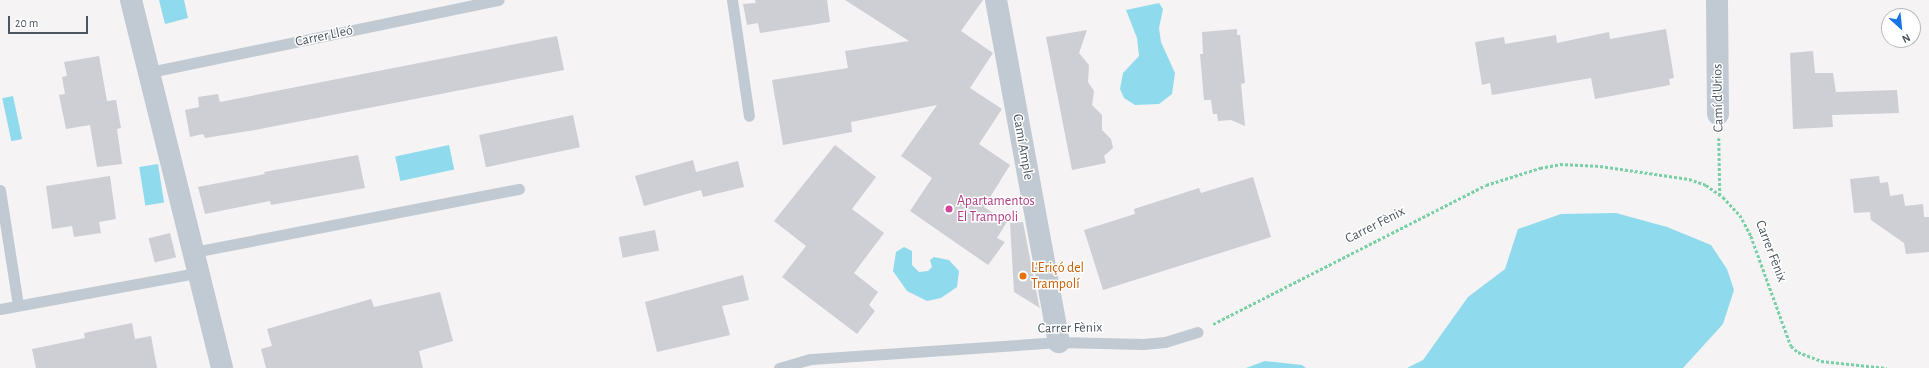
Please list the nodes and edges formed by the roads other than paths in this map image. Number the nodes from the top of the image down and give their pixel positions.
1 (131, 0) edge
2 (499, 0) edge
3 (732, 0) edge
4 (996, 0) edge
5 (1717, 0) edge
6 (150, 72) junction
7 (1718, 114) road end
8 (750, 116) dead end
9 (519, 189) dead end
10 (0, 190) edge
11 (196, 262) junction
12 (18, 305) junction
13 (0, 309) edge
14 (1197, 332) road end
15 (1058, 342) junction
16 (222, 368) edge
17 (779, 368) edge

1 - 6 street
2 - 6 lane, Carrer Lleó
3 - 8 lane
4 - 15 street, Camí Ample
5 - 7 street, Camí d'Urios
6 - 11 street
9 - 11 lane
10 - 12 lane
11 - 12 lane
11 - 16 street
12 - 13 lane
14 - 15 lane, Carrer Fènix
15 - 17 lane, Carrer Fènix

